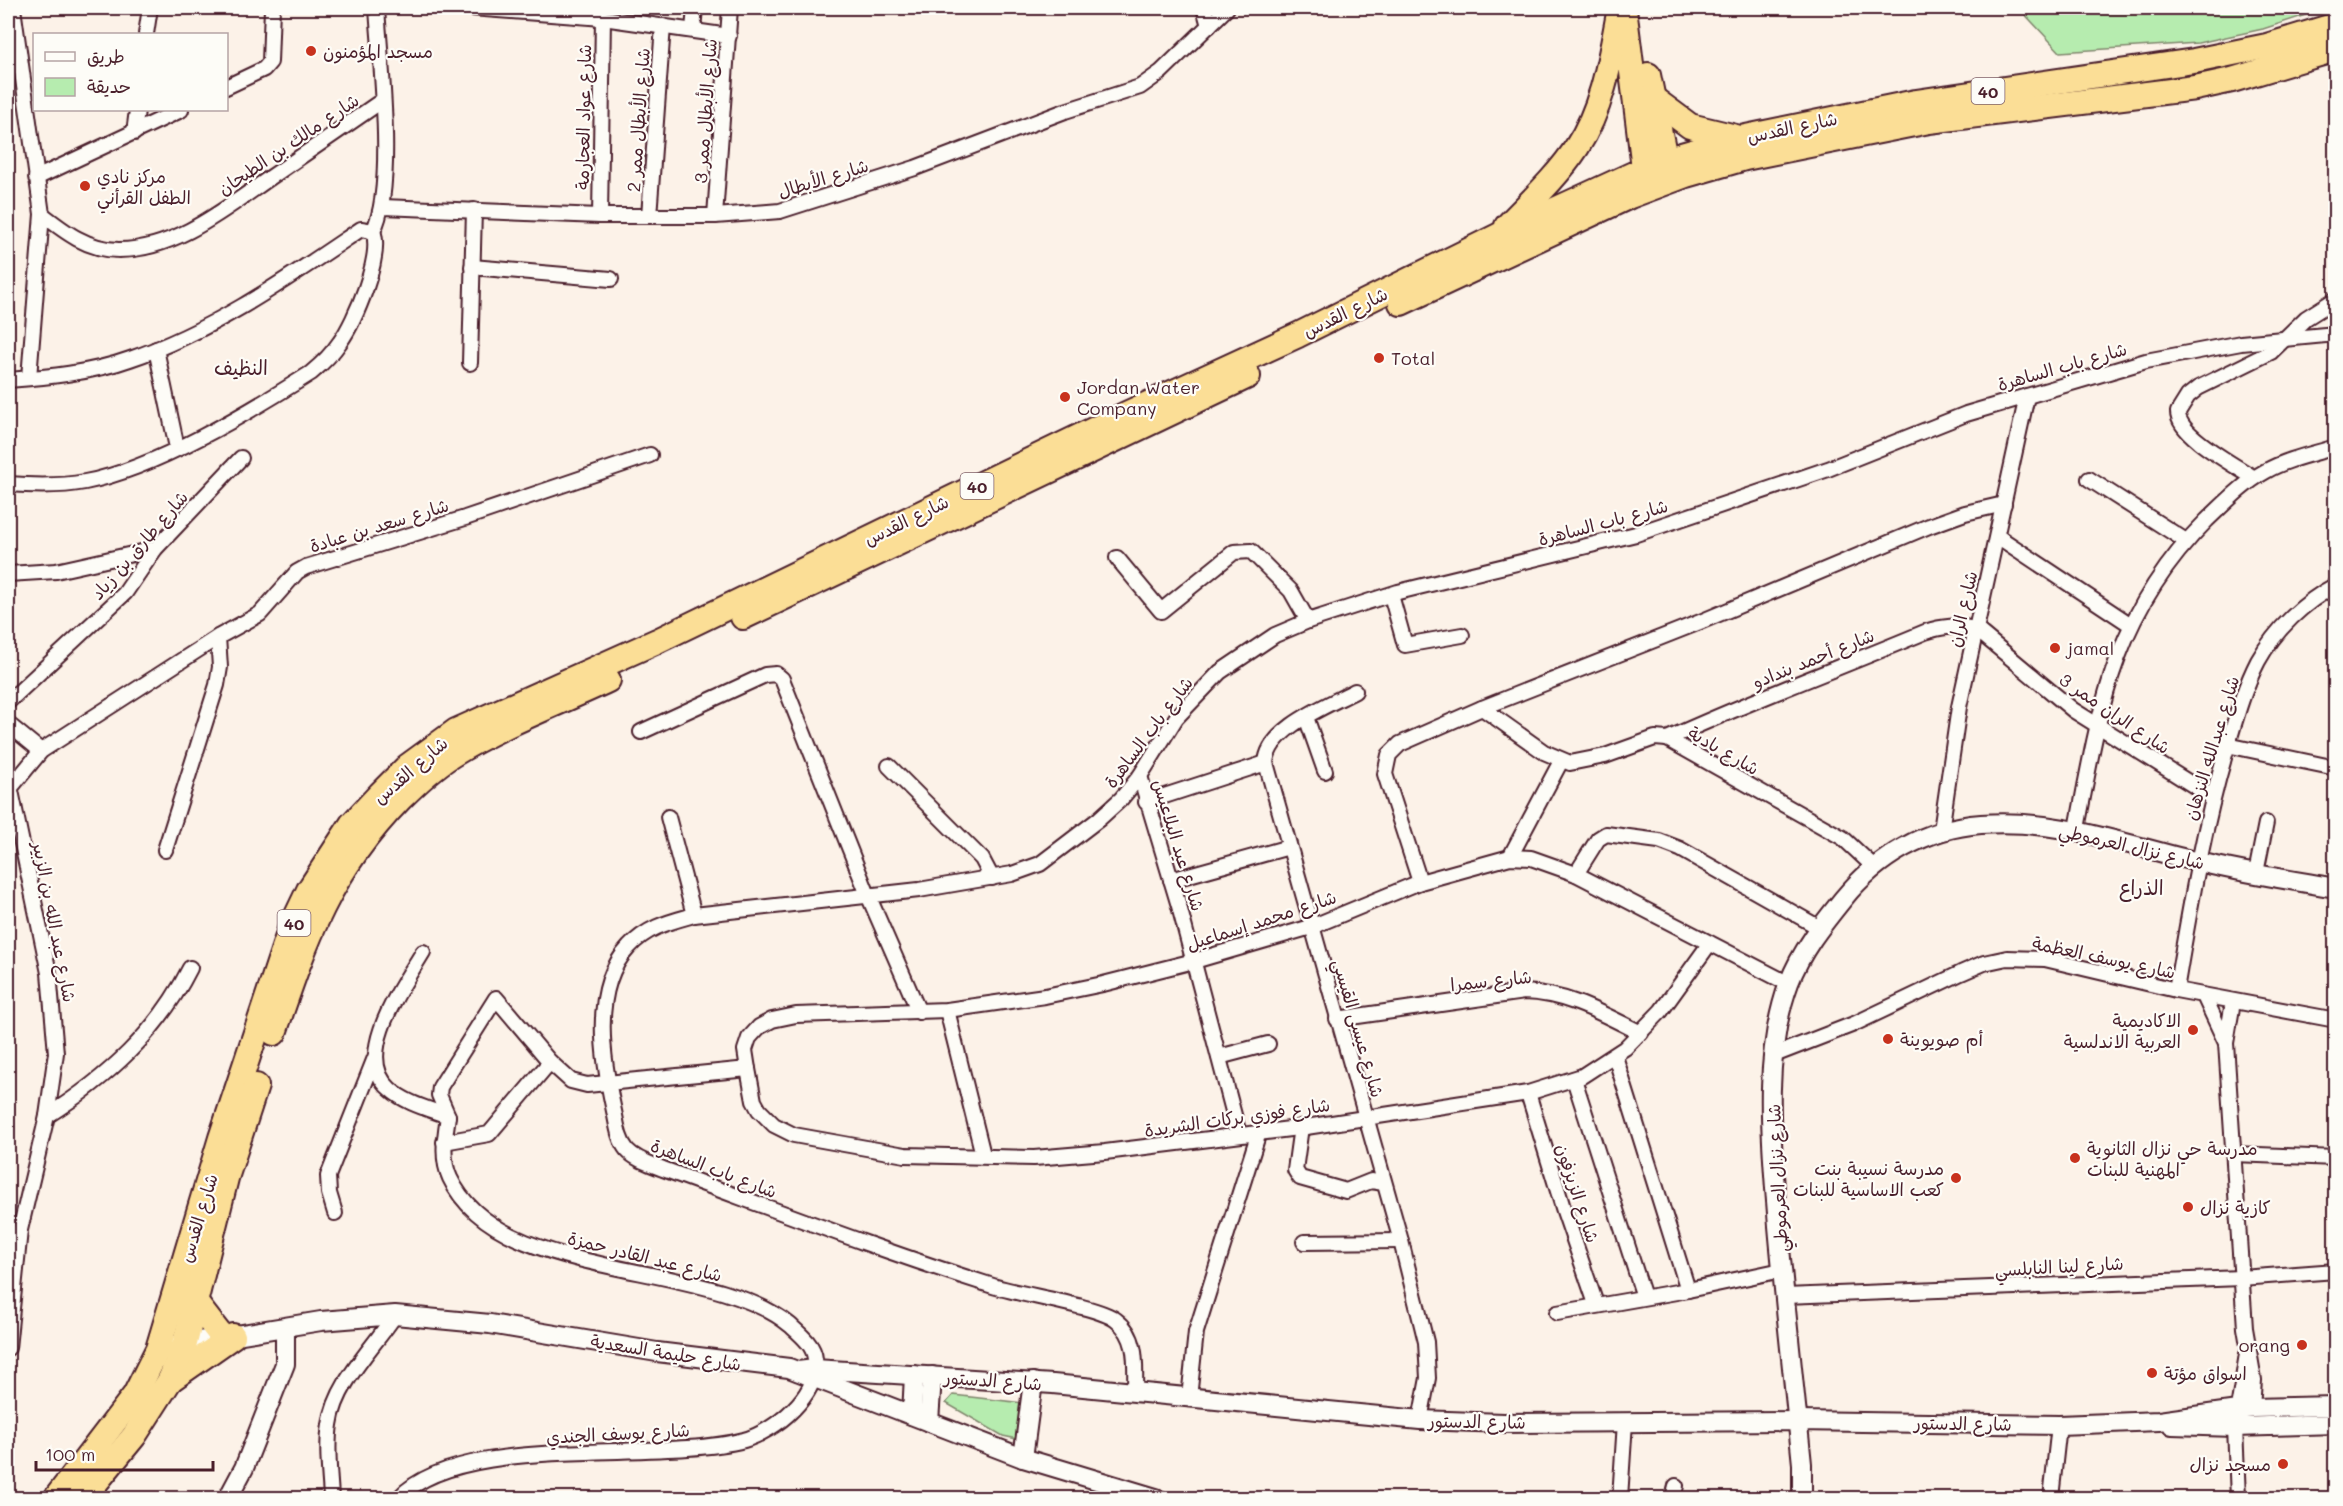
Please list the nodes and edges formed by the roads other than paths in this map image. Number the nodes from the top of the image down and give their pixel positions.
1 (12, 8) edge
2 (150, 8) edge
3 (272, 8) edge
4 (377, 8) edge
5 (471, 8) edge
6 (694, 8) edge
7 (730, 8) edge
8 (1204, 8) edge
9 (1227, 8) edge
10 (1622, 8) edge
11 (1640, 8) edge
12 (8, 16) edge
13 (603, 18) junction
14 (2336, 25) edge
15 (663, 26) junction
16 (1209, 26) junction
17 (693, 30) junction
18 (146, 33) edge
19 (729, 36) junction
20 (2336, 49) edge
21 (228, 86) edge
22 (1651, 97) junction
23 (383, 100) junction
24 (137, 111) edge
25 (179, 111) edge
26 (134, 133) junction
27 (1741, 138) junction
28 (1658, 174) junction
29 (36, 178) junction
30 (383, 207) junction
31 (474, 210) junction
32 (42, 213) junction
33 (600, 216) junction
34 (649, 216) junction
35 (715, 216) junction
36 (375, 234) junction
37 (1498, 236) junction
38 (472, 267) junction
39 (611, 279) dead end
40 (2336, 299) edge
41 (2336, 333) edge
42 (2286, 337) junction
43 (156, 349) junction
44 (470, 363) dead end
45 (29, 378) junction
46 (8, 380) edge
47 (2027, 396) junction
48 (2336, 447) edge
49 (177, 448) junction
50 (650, 455) dead end
51 (242, 458) dead end
52 (2254, 478) junction
53 (2090, 479) dead end
54 (8, 484) edge
55 (2004, 504) junction
56 (1997, 536) junction
57 (2187, 542) junction
58 (155, 549) junction
59 (1117, 558) dead end
60 (8, 574) edge
61 (2336, 585) edge
62 (1391, 595) junction
63 (1308, 621) junction
64 (2131, 625) junction
65 (1976, 629) junction
66 (1462, 635) dead end
67 (218, 637) junction
68 (1355, 691) dead end
69 (8, 702) edge
70 (1482, 708) junction
71 (1306, 717) junction
72 (8, 724) edge
73 (2096, 726) junction
74 (641, 732) dead end
75 (1667, 739) junction
76 (2228, 745) junction
77 (41, 751) junction
78 (1561, 761) junction
79 (1266, 763) junction
80 (889, 766) dead end
81 (2336, 768) edge
82 (1325, 771) dead end
83 (1140, 776) junction
84 (9, 788) edge
85 (2212, 797) junction
86 (1146, 802) junction
87 (668, 817) dead end
88 (2266, 823) dead end
89 (2077, 829) junction
90 (1941, 831) junction
91 (1289, 847) junction
92 (165, 850) dead end
93 (1510, 857) junction
94 (2199, 862) junction
95 (1874, 866) junction
96 (1576, 873) junction
97 (2256, 873) junction
98 (992, 878) junction
99 (1171, 880) junction
100 (1420, 882) junction
101 (2336, 888) edge
102 (868, 895) junction
103 (694, 915) junction
104 (1311, 927) junction
105 (1820, 928) junction
106 (1710, 943) junction
107 (423, 952) dead end
108 (1194, 961) junction
109 (190, 968) dead end
110 (1789, 984) junction
111 (2176, 990) junction
112 (2204, 996) junction
113 (2233, 1002) junction
114 (947, 1010) junction
115 (919, 1012) junction
116 (1337, 1019) junction
117 (2336, 1020) edge
118 (1641, 1033) junction
119 (2226, 1043) junction
120 (1268, 1044) dead end
121 (376, 1055) junction
122 (1774, 1055) junction
123 (1615, 1056) junction
124 (1219, 1057) junction
125 (550, 1062) junction
126 (748, 1069) junction
127 (1574, 1079) junction
128 (608, 1084) junction
129 (1528, 1093) junction
130 (46, 1116) junction
131 (448, 1116) junction
132 (1365, 1117) junction
133 (1301, 1127) junction
134 (1259, 1132) junction
135 (1239, 1134) junction
136 (444, 1143) junction
137 (2234, 1154) junction
138 (983, 1155) junction
139 (2336, 1158) edge
140 (1384, 1183) junction
141 (335, 1213) dead end
142 (1401, 1241) junction
143 (1304, 1242) dead end
144 (1782, 1270) junction
145 (2336, 1271) edge
146 (2241, 1278) junction
147 (1688, 1290) junction
148 (1785, 1296) junction
149 (1644, 1297) junction
150 (195, 1302) junction
151 (1596, 1304) junction
152 (1557, 1313) dead end
153 (395, 1315) junction
154 (285, 1329) junction
155 (227, 1337) junction
156 (185, 1342) junction
157 (8, 1348) edge
158 (158, 1348) junction
159 (809, 1373) junction
160 (923, 1375) junction
161 (170, 1380) junction
162 (1033, 1382) junction
163 (1135, 1392) junction
164 (1189, 1398) junction
165 (2336, 1406) edge
166 (2245, 1408) junction
167 (921, 1418) junction
168 (1420, 1420) junction
169 (1798, 1421) junction
170 (2159, 1421) junction
171 (1625, 1422) junction
172 (2336, 1424) edge
173 (2059, 1425) junction
174 (2242, 1427) junction
175 (1023, 1458) junction
176 (56, 1498) edge
177 (83, 1498) edge
178 (228, 1498) edge
179 (331, 1498) edge
180 (399, 1498) edge
181 (1156, 1498) edge
182 (1620, 1498) edge
183 (1802, 1498) edge
184 (2051, 1498) edge
185 (2238, 1498) edge

1 - 12 street
1 - 29 street
2 - 18 street
3 - 21 street
4 - 23 street
5 - 13 street
6 - 17 street
7 - 19 street, شارع الأبطال ممر 3
8 - 16 street
9 - 16 street, شارع الأبطال
10 - 28 highway
10 - 37 highway
11 - 22 highway
13 - 15 street
13 - 33 street, شارع عواد العجارمة
14 - 27 highway, شارع القدس / 40
15 - 17 street
15 - 34 street, شارع الأبطال ممر 2
16 - 35 street, شارع الأبطال
17 - 19 street
19 - 35 street, شارع الأبطال ممر 3
20 - 28 highway, شارع القدس / 40
22 - 27 highway
22 - 28 highway
23 - 30 street
23 - 32 street, شارع مالك بن الطيحان
24 - 26 street
25 - 26 street
26 - 29 street
27 - 28 highway, شارع القدس / 40
28 - 37 highway, شارع القدس / 40
28 - 150 highway, شارع القدس / 40
29 - 32 street
30 - 31 street, شارع الأبطال
30 - 36 street
31 - 33 street, شارع الأبطال
31 - 38 street
32 - 45 street
33 - 34 street, شارع الأبطال
34 - 35 street, شارع الأبطال
36 - 43 street
36 - 49 street
37 - 158 highway, شارع القدس / 40
38 - 39 street
38 - 44 street
40 - 42 street
41 - 42 street, شارع باب الساهرة
42 - 47 street, شارع باب الساهرة
42 - 52 street
43 - 45 street
43 - 49 street
45 - 46 street
47 - 55 street, شارع الران
47 - 62 street, شارع باب الساهرة
48 - 52 street
49 - 54 street
50 - 67 street, شارع سعد بن عبادة
51 - 58 street, شارع طارق بن زياد
52 - 57 street
53 - 57 street
55 - 56 street, شارع الران
55 - 70 street
56 - 64 street
56 - 65 street, شارع الران
57 - 64 street
58 - 60 street
58 - 69 street, شارع طارق بن زياد
59 - 63 street
61 - 76 street, شارع عبدالله النزهان
62 - 63 street, شارع باب الساهرة
62 - 66 street
63 - 83 street, شارع باب الساهرة
64 - 73 street
65 - 73 street, شارع الران ممر 3
65 - 75 street, شارع أحمد بندادو
65 - 90 street, شارع الران
67 - 77 street, شارع سعد بن عبادة
67 - 92 street
68 - 71 street
70 - 78 street
70 - 100 street
71 - 79 street
71 - 82 street
72 - 77 street
73 - 85 street, شارع الران ممر 3
73 - 89 street
74 - 102 street
75 - 78 street, شارع بادية
75 - 95 street, شارع بادية
76 - 81 street
76 - 85 street, شارع عبدالله النزهان
77 - 84 street, شارع سعد بن عبادة
78 - 93 street
79 - 86 street
79 - 91 street, شارع عيسى القيسي
80 - 98 street
83 - 86 street, شارع عيد البلاعيس
83 - 98 street, شارع باب الساهرة
84 - 130 street, شارع عبد الله بن الزبير
85 - 94 street, شارع عبدالله النزهان
86 - 99 street, شارع عيد البلاعيس
87 - 103 street
88 - 97 street
89 - 90 street, شارع نزال العرموطي
89 - 94 street, شارع نزال العرموطي
90 - 95 street, شارع نزال العرموطي
91 - 99 street
91 - 104 street, شارع عيسى القيسي
93 - 96 street, شارع محمد إسماعيل
93 - 100 street, شارع محمد إسماعيل
94 - 97 street, شارع نزال العرموطي
94 - 111 street, شارع عبدالله النزهان
95 - 105 street, شارع نزال العرموطي
96 - 105 street
96 - 106 street, شارع محمد إسماعيل
97 - 101 street, شارع نزال العرموطي
98 - 102 street, شارع باب الساهرة
99 - 108 street, شارع عيد البلاعيس
100 - 104 street, شارع محمد إسماعيل
102 - 103 street, شارع باب الساهرة
102 - 115 street
103 - 128 street, شارع باب الساهرة
104 - 108 street, شارع محمد إسماعيل
104 - 116 street, شارع عيسى القيسي
105 - 110 street, شارع نزال العرموطي
106 - 110 street, شارع محمد إسماعيل
106 - 118 street, شارع فوزي بركات الشريدة
107 - 121 street
108 - 114 street, شارع محمد إسماعيل
108 - 124 street, شارع عيد البلاعيس
109 - 130 street
110 - 122 street, شارع نزال العرموطي
111 - 112 street, شارع يوسف العظمة
111 - 122 street, شارع يوسف العظمة
112 - 113 street, شارع يوسف العظمة
112 - 119 street
113 - 117 street, شارع يوسف العظمة
113 - 119 street
114 - 115 street, شارع محمد إسماعيل
114 - 138 street
115 - 126 street, شارع محمد إسماعيل
116 - 118 street, شارع سمرا
116 - 132 street, شارع عيسى القيسي
118 - 123 street, شارع فوزي بركات الشريدة
119 - 137 street
120 - 124 street
121 - 131 street
121 - 141 street
122 - 144 street, شارع نزال العرموطي
123 - 127 street, شارع فوزي بركات الشريدة
123 - 147 street
124 - 135 street, شارع عيد البلاعيس
125 - 128 street
125 - 131 street
125 - 136 street
126 - 128 street
126 - 138 street, شارع فوزي بركات الشريدة
127 - 129 street, شارع فوزي بركات الشريدة
127 - 149 street
128 - 163 street, شارع باب الساهرة
129 - 132 street, شارع فوزي بركات الشريدة
129 - 151 street, شارع الزيزفون
130 - 157 street, شارع عبد الله بن الزبير
131 - 136 street, شارع عبد القادر حمزة
132 - 133 street, شارع فوزي بركات الشريدة
132 - 140 street, شارع عيسى القيسي
133 - 134 street, شارع فوزي بركات الشريدة
133 - 140 street
134 - 135 street, شارع فوزي بركات الشريدة
134 - 164 street
135 - 138 street, شارع فوزي بركات الشريدة
136 - 159 street, شارع عبد القادر حمزة
137 - 139 street
137 - 146 street
140 - 142 street, شارع عيسى القيسي
142 - 143 street
142 - 168 street, شارع عيسى القيسي
144 - 147 street
144 - 148 street, شارع نزال العرموطي
145 - 146 street, شارع لينا النابلسي
146 - 148 street, شارع لينا النابلسي
146 - 166 street
147 - 149 street
148 - 169 street, شارع نزال العرموطي
149 - 151 street
150 - 155 highway
150 - 156 highway, شارع القدس / 40
151 - 152 street
153 - 154 street, شارع حليمة السعدية
153 - 159 street, شارع حليمة السعدية
153 - 179 street
154 - 155 street, شارع حليمة السعدية
154 - 178 street
155 - 156 street, شارع حليمة السعدية
155 - 161 highway
156 - 158 street, شارع حليمة السعدية
156 - 161 highway, شارع القدس / 40
158 - 176 highway, شارع القدس / 40
159 - 160 street, شارع الدستور
159 - 167 street, شارع حليمة السعدية
159 - 180 street, شارع يوسف الجندي
160 - 162 street, شارع الدستور
160 - 167 street
161 - 177 highway, شارع القدس / 40
162 - 163 street, شارع الدستور
162 - 175 street
163 - 164 street, شارع الدستور
164 - 168 street, شارع الدستور
165 - 166 street, شارع الدستور
166 - 170 street, شارع الدستور
166 - 174 street
167 - 175 street, شارع حليمة السعدية
168 - 171 street, شارع الدستور
169 - 171 street, شارع الدستور
169 - 173 street, شارع الدستور
169 - 183 street, شارع نزال العرموطي
170 - 173 street, شارع الدستور
170 - 174 street, شارع الدستور
171 - 182 street
172 - 174 street, شارع الدستور
173 - 184 street
174 - 185 street
175 - 181 street, شارع حليمة السعدية

